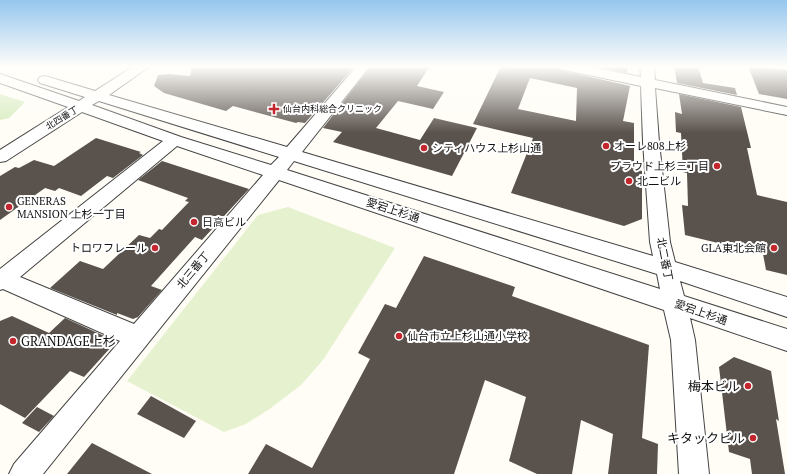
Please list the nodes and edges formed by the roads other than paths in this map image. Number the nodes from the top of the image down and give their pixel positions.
1 (41, 88) edge
2 (58, 88) edge
3 (95, 88) edge
4 (101, 88) edge
5 (346, 88) edge
6 (648, 88) edge
7 (699, 88) edge
8 (82, 98) junction
9 (787, 112) edge
10 (175, 140) junction
11 (0, 143) edge
12 (291, 154) junction
13 (0, 157) edge
14 (276, 171) junction
15 (666, 268) junction
16 (1, 280) edge
17 (674, 303) junction
18 (787, 307) edge
19 (137, 337) junction
20 (787, 340) edge
21 (24, 474) edge
22 (694, 474) edge

1 - 8 street, 愛宕上杉通
2 - 8 street, 愛宕上杉通
3 - 8 street, 北四番丁
4 - 8 street, 北四番丁
5 - 12 street, 北三番丁
6 - 15 street, 北二番丁
7 - 9 street
8 - 10 street, 愛宕上杉通
8 - 11 street, 北四番丁
8 - 12 street, 愛宕上杉通
8 - 13 street, 北四番丁
10 - 14 street, 愛宕上杉通
10 - 16 street
12 - 14 street, 北三番丁
12 - 15 street, 愛宕上杉通
14 - 17 street, 愛宕上杉通
14 - 19 street, 北三番丁
15 - 17 street, 北二番丁
15 - 18 street, 愛宕上杉通
16 - 19 street
17 - 20 street, 愛宕上杉通
17 - 22 street, 北二番丁
19 - 21 street, 北三番丁

